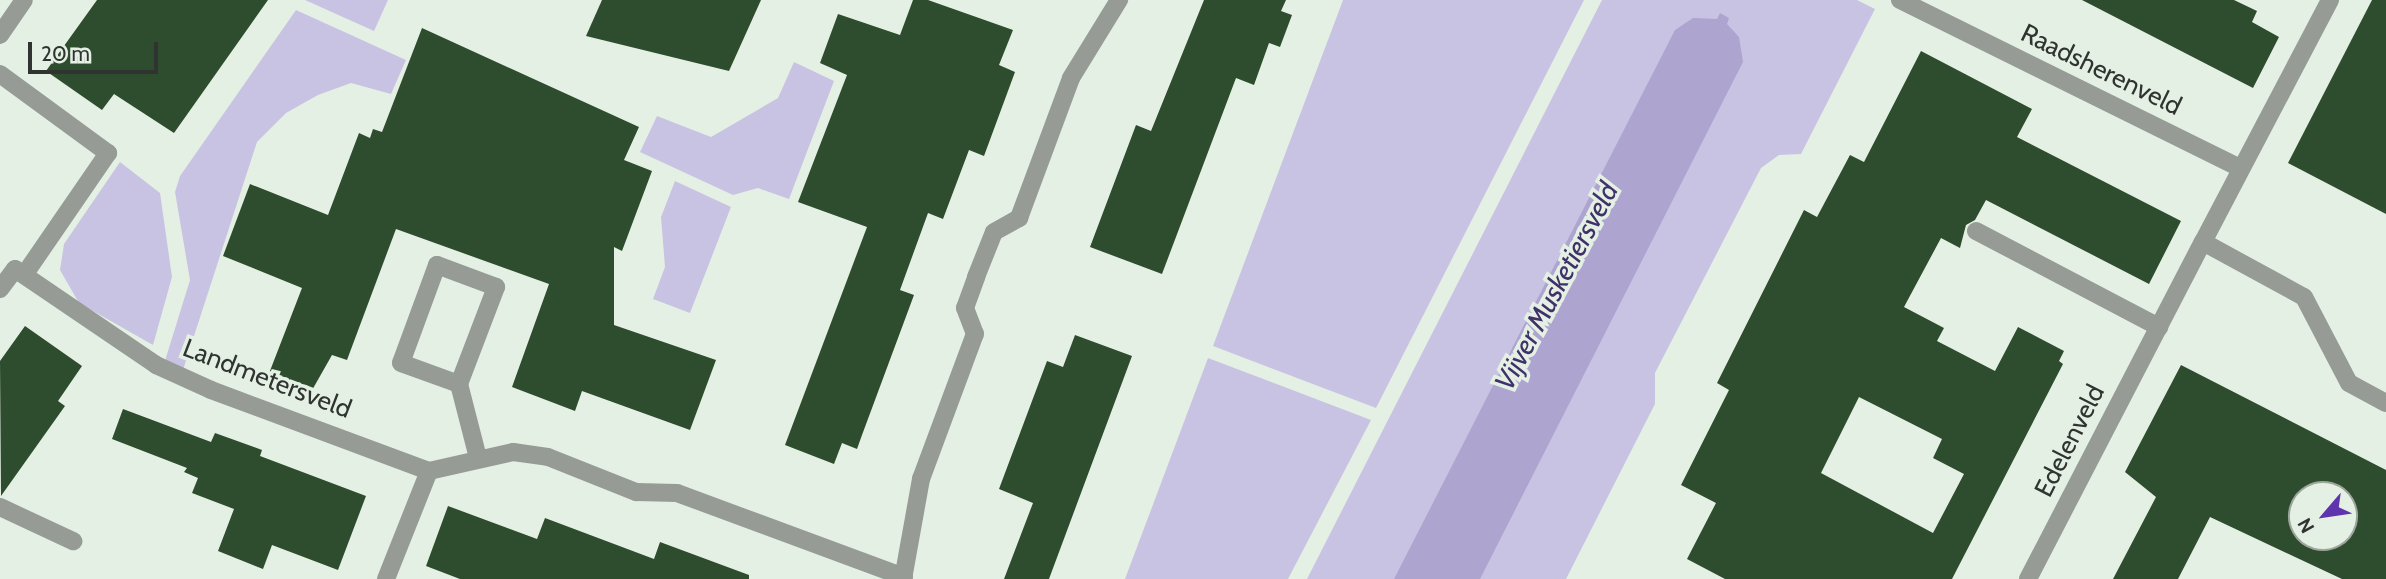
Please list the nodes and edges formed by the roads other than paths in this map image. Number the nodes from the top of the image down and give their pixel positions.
1 (24, 0) edge
2 (1119, 0) edge
3 (1900, 0) edge
4 (2330, 0) edge
5 (0, 35) edge
6 (0, 74) edge
7 (2240, 169) junction
8 (1976, 231) dead end
9 (2203, 242) junction
10 (24, 275) junction
11 (0, 289) edge
12 (2159, 327) junction
13 (459, 384) junction
14 (2386, 403) edge
15 (478, 458) junction
16 (429, 471) junction
17 (0, 507) edge
18 (73, 541) dead end
19 (903, 578) edge
20 (386, 579) edge
21 (2028, 579) edge

1 - 5 street
2 - 19 street
3 - 7 street, Raadsherenveld
4 - 7 street
6 - 10 street
7 - 9 street
8 - 12 street
9 - 12 street, Edelenveld
9 - 14 street
10 - 11 street
10 - 16 street, Landmetersveld
12 - 21 street, Edelenveld
13 - 13 street
13 - 15 street
15 - 16 street
15 - 19 street
16 - 20 street
17 - 18 street

